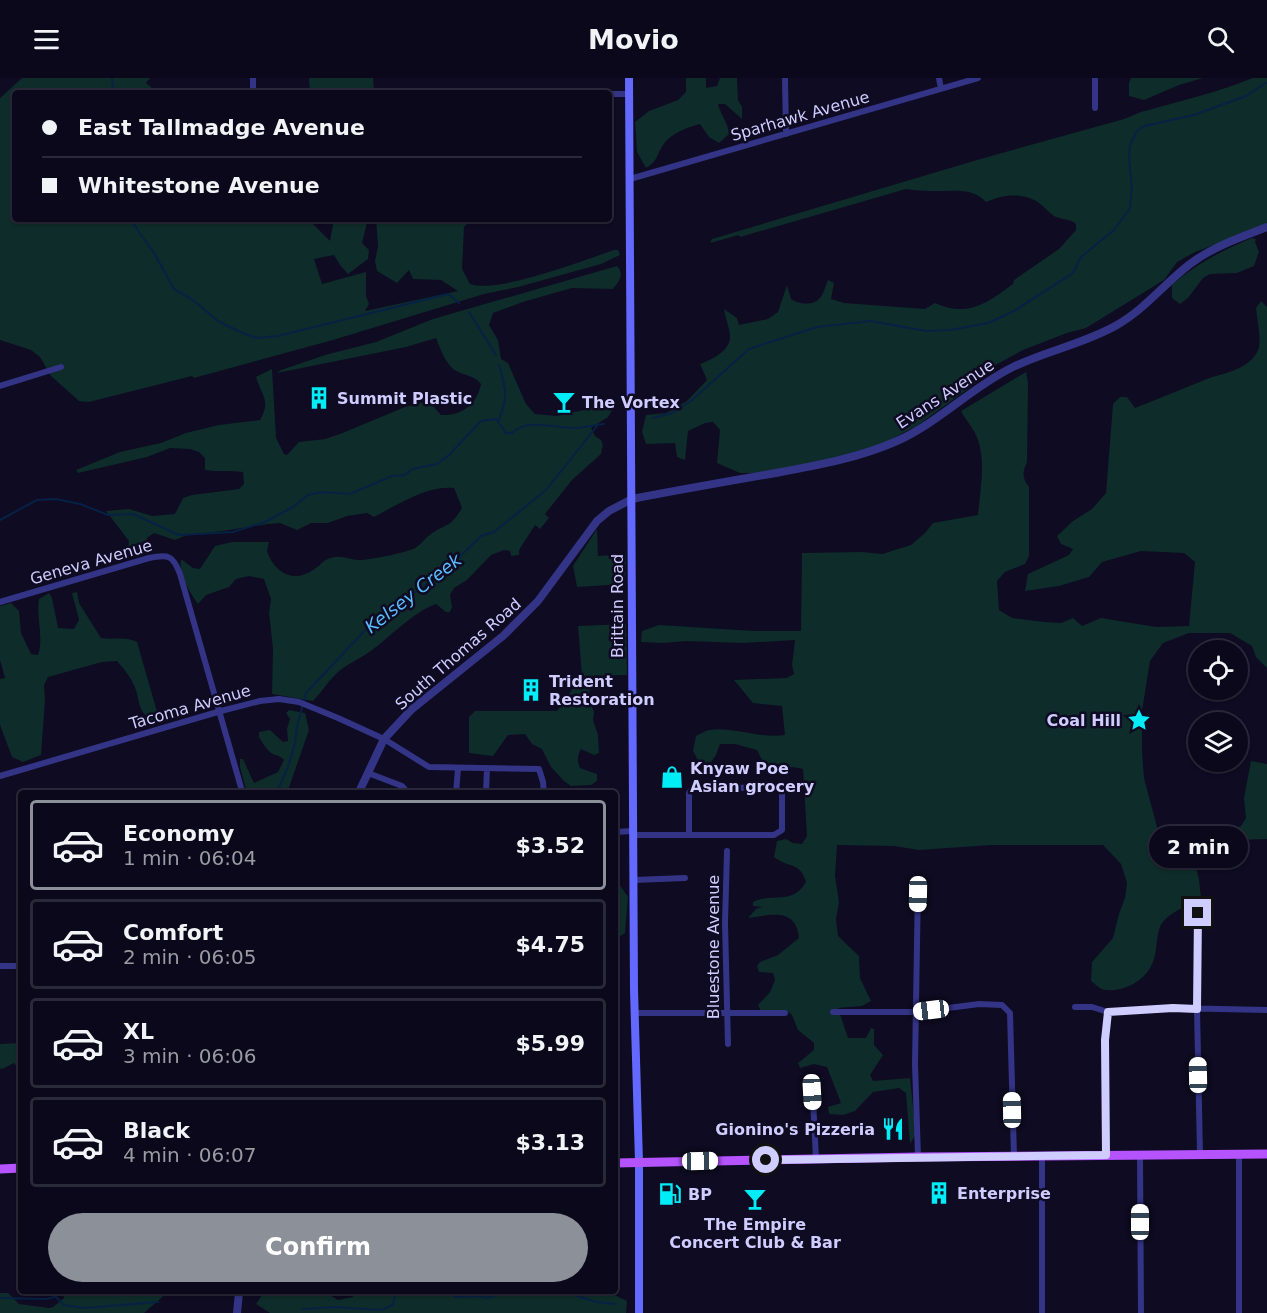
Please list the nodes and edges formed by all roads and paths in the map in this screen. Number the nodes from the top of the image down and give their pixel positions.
1 (629, 78) edge
2 (785, 78) edge
3 (939, 78) edge
4 (978, 78) edge
5 (1095, 78) edge
6 (941, 88) junction
7 (612, 94) edge
8 (628, 94) junction
9 (1095, 108) dead end
10 (786, 134) junction
11 (630, 179) junction
12 (1267, 227) edge
13 (61, 367) dead end
14 (0, 386) edge
15 (632, 499) junction
16 (563, 568) joint
17 (0, 602) edge
18 (220, 711) junction
19 (384, 739) junction
20 (458, 768) junction
21 (488, 768) junction
22 (368, 773) junction
23 (0, 776) edge
24 (242, 790) edge
25 (360, 790) edge
26 (406, 790) edge
27 (456, 790) edge
28 (486, 790) edge
29 (544, 790) edge
30 (618, 832) edge
31 (633, 833) junction
32 (689, 835) junction
33 (726, 851) dead end
34 (685, 879) dead end
35 (634, 880) junction
36 (918, 885) dead end
37 (1198, 913) dead end
38 (0, 966) edge
39 (18, 966) edge
40 (1075, 1007) dead end
41 (1197, 1009) junction
42 (1267, 1010) edge
43 (635, 1012) junction
44 (833, 1012) dead end
45 (917, 1012) junction
46 (1108, 1012) junction
47 (727, 1013) junction
48 (785, 1013) dead end
49 (728, 1044) dead end
50 (812, 1080) dead end
51 (1200, 1154) junction
52 (1239, 1154) junction
53 (1267, 1154) edge
54 (1106, 1155) junction
55 (1140, 1155) junction
56 (1014, 1156) junction
57 (1042, 1156) junction
58 (918, 1157) junction
59 (816, 1159) junction
60 (639, 1162) junction
61 (618, 1163) edge
62 (0, 1168) edge
63 (18, 1168) edge
64 (239, 1294) edge
65 (237, 1313) edge
66 (639, 1313) edge
67 (1042, 1313) edge
68 (1141, 1313) edge
69 (1239, 1313) edge

1 - 8 main road, Brittain Road
2 - 10 street
3 - 6 street
4 - 6 street, Sparhawk Avenue
5 - 9 street
6 - 10 street, Sparhawk Avenue
7 - 8 street
8 - 11 main road, Brittain Road
10 - 11 street, Sparhawk Avenue
11 - 15 main road, Brittain Road
12 - 15 street, Evans Avenue
13 - 14 street
15 - 16 street, Evans Avenue
15 - 31 main road, Brittain Road
16 - 19 street, South Thomas Road
17 - 18 street, Geneva Avenue
18 - 19 street, Tacoma Avenue
18 - 23 street, Tacoma Avenue
18 - 24 street
19 - 20 street, Tacoma Avenue
19 - 22 street, South Thomas Road
20 - 21 street, Tacoma Avenue
20 - 27 street
21 - 28 street
21 - 29 street, Tacoma Avenue
22 - 25 street, South Thomas Road
22 - 26 street
30 - 31 street
31 - 32 street
31 - 35 main road, Brittain Road
32 - 32 street
33 - 47 street, Bluestone Avenue
34 - 35 street
35 - 43 main road, Brittain Road
36 - 45 street
37 - 41 street
38 - 39 street
40 - 46 street
41 - 42 street
41 - 46 street
41 - 51 street
43 - 47 street
43 - 60 main road, Brittain Road
44 - 45 street
45 - 56 street
45 - 58 street
46 - 54 street
47 - 48 street
47 - 49 street, Bluestone Avenue
50 - 59 street
51 - 52 main road
51 - 55 main road
52 - 53 main road
52 - 69 street
54 - 55 main road
54 - 57 main road
55 - 68 street
56 - 57 main road
56 - 58 main road
57 - 67 street
58 - 59 main road
59 - 60 main road
60 - 61 main road
60 - 66 main road, Brittain Road
62 - 63 main road
64 - 65 street

